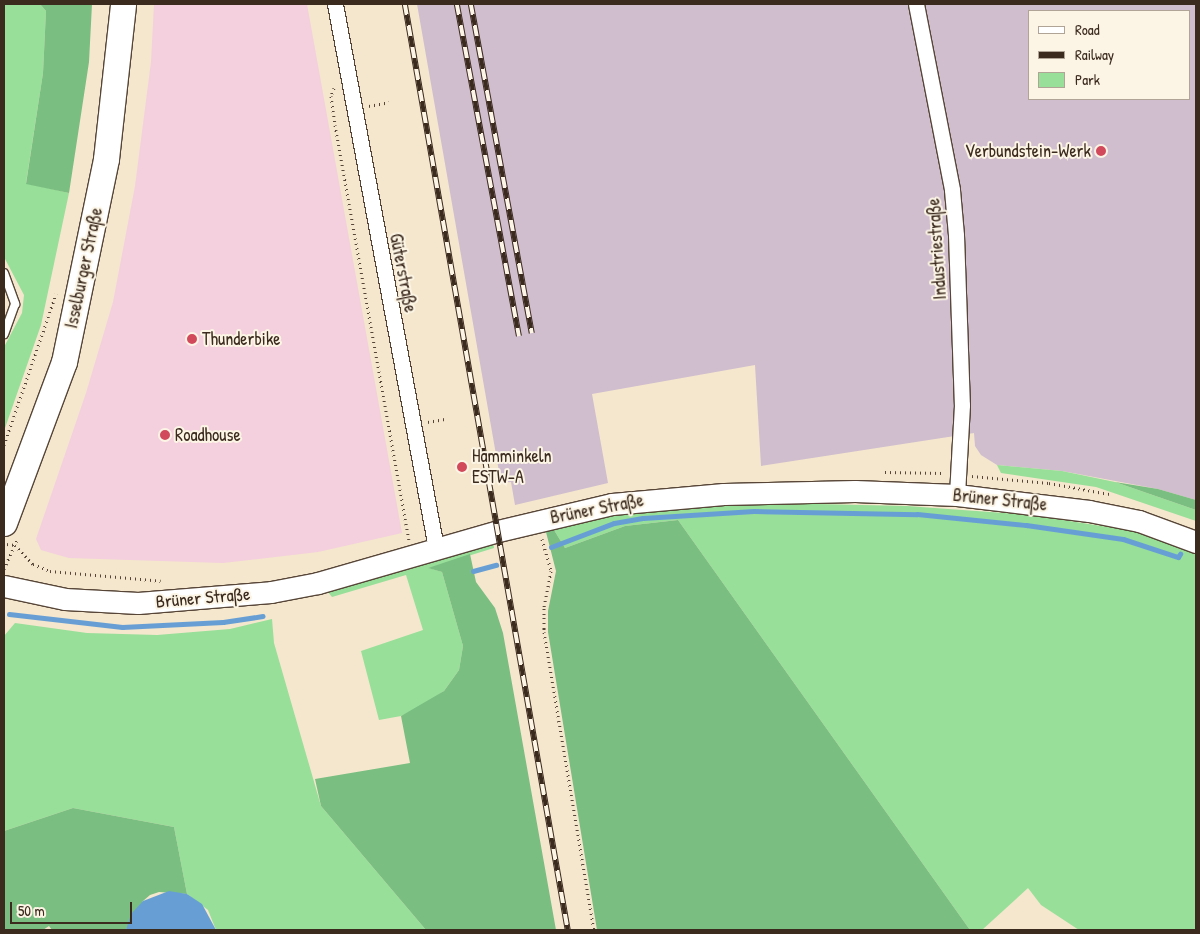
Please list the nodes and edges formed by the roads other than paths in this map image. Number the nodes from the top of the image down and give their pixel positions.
1 (123, 4) edge
2 (335, 4) edge
3 (916, 4) edge
4 (4, 274) edge
5 (4, 334) edge
6 (957, 495) junction
7 (4, 523) edge
8 (1196, 542) edge
9 (436, 548) junction
10 (4, 586) edge

1 - 7 main road, Isselburger Straße
2 - 9 street, Güterstraße
3 - 6 street, Industriestraße
4 - 5 lane
6 - 8 main road, Brüner Straße
6 - 9 main road, Brüner Straße
9 - 10 main road, Brüner Straße

